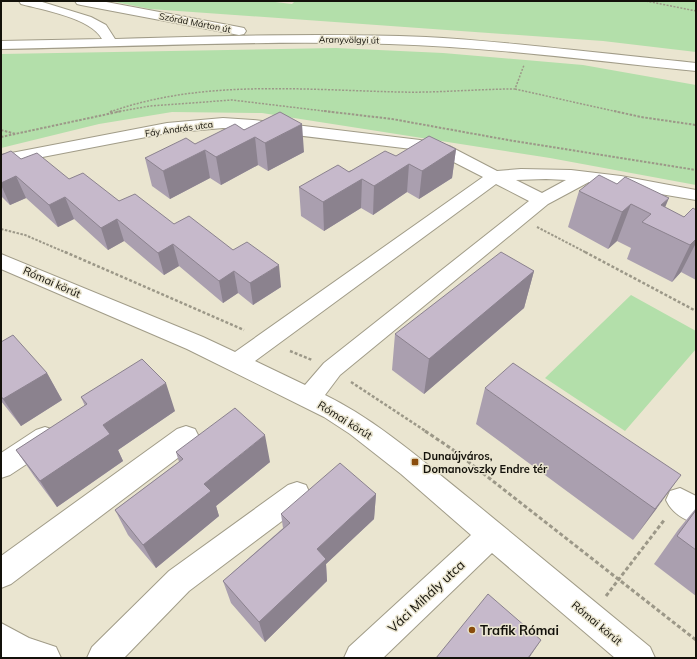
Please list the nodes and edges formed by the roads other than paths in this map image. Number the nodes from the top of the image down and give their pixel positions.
1 (25, 1) edge
2 (81, 1) edge
3 (310, 39) junction
4 (111, 44) junction
5 (1, 45) edge
6 (696, 67) edge
7 (1, 160) edge
8 (496, 176) junction
9 (586, 177) junction
10 (696, 195) edge
11 (542, 200) junction
12 (1, 261) edge
13 (236, 363) junction
14 (309, 398) junction
15 (61, 428) edge
16 (186, 437) dead end
17 (1, 467) edge
18 (297, 494) dead end
19 (492, 534) junction
20 (1, 574) edge
21 (1, 639) edge
22 (45, 658) edge
23 (104, 658) edge
24 (360, 658) edge
25 (639, 658) edge

1 - 4 street
2 - 3 street, Szórád Márton út
3 - 4 street, Aranyvölgyi út
3 - 6 street, Aranyvölgyi út
4 - 5 street, Aranyvölgyi út
7 - 8 street, Fáy András utca
8 - 9 street
8 - 11 street, Fáy András utca
8 - 13 street
9 - 10 street
9 - 11 street
11 - 14 street
12 - 13 street, Római körút
13 - 14 street, Római körút
14 - 19 street, Római körút
15 - 17 street
16 - 20 street
18 - 23 street
19 - 24 street, Váci Mihály utca
19 - 25 street, Római körút
21 - 22 street

